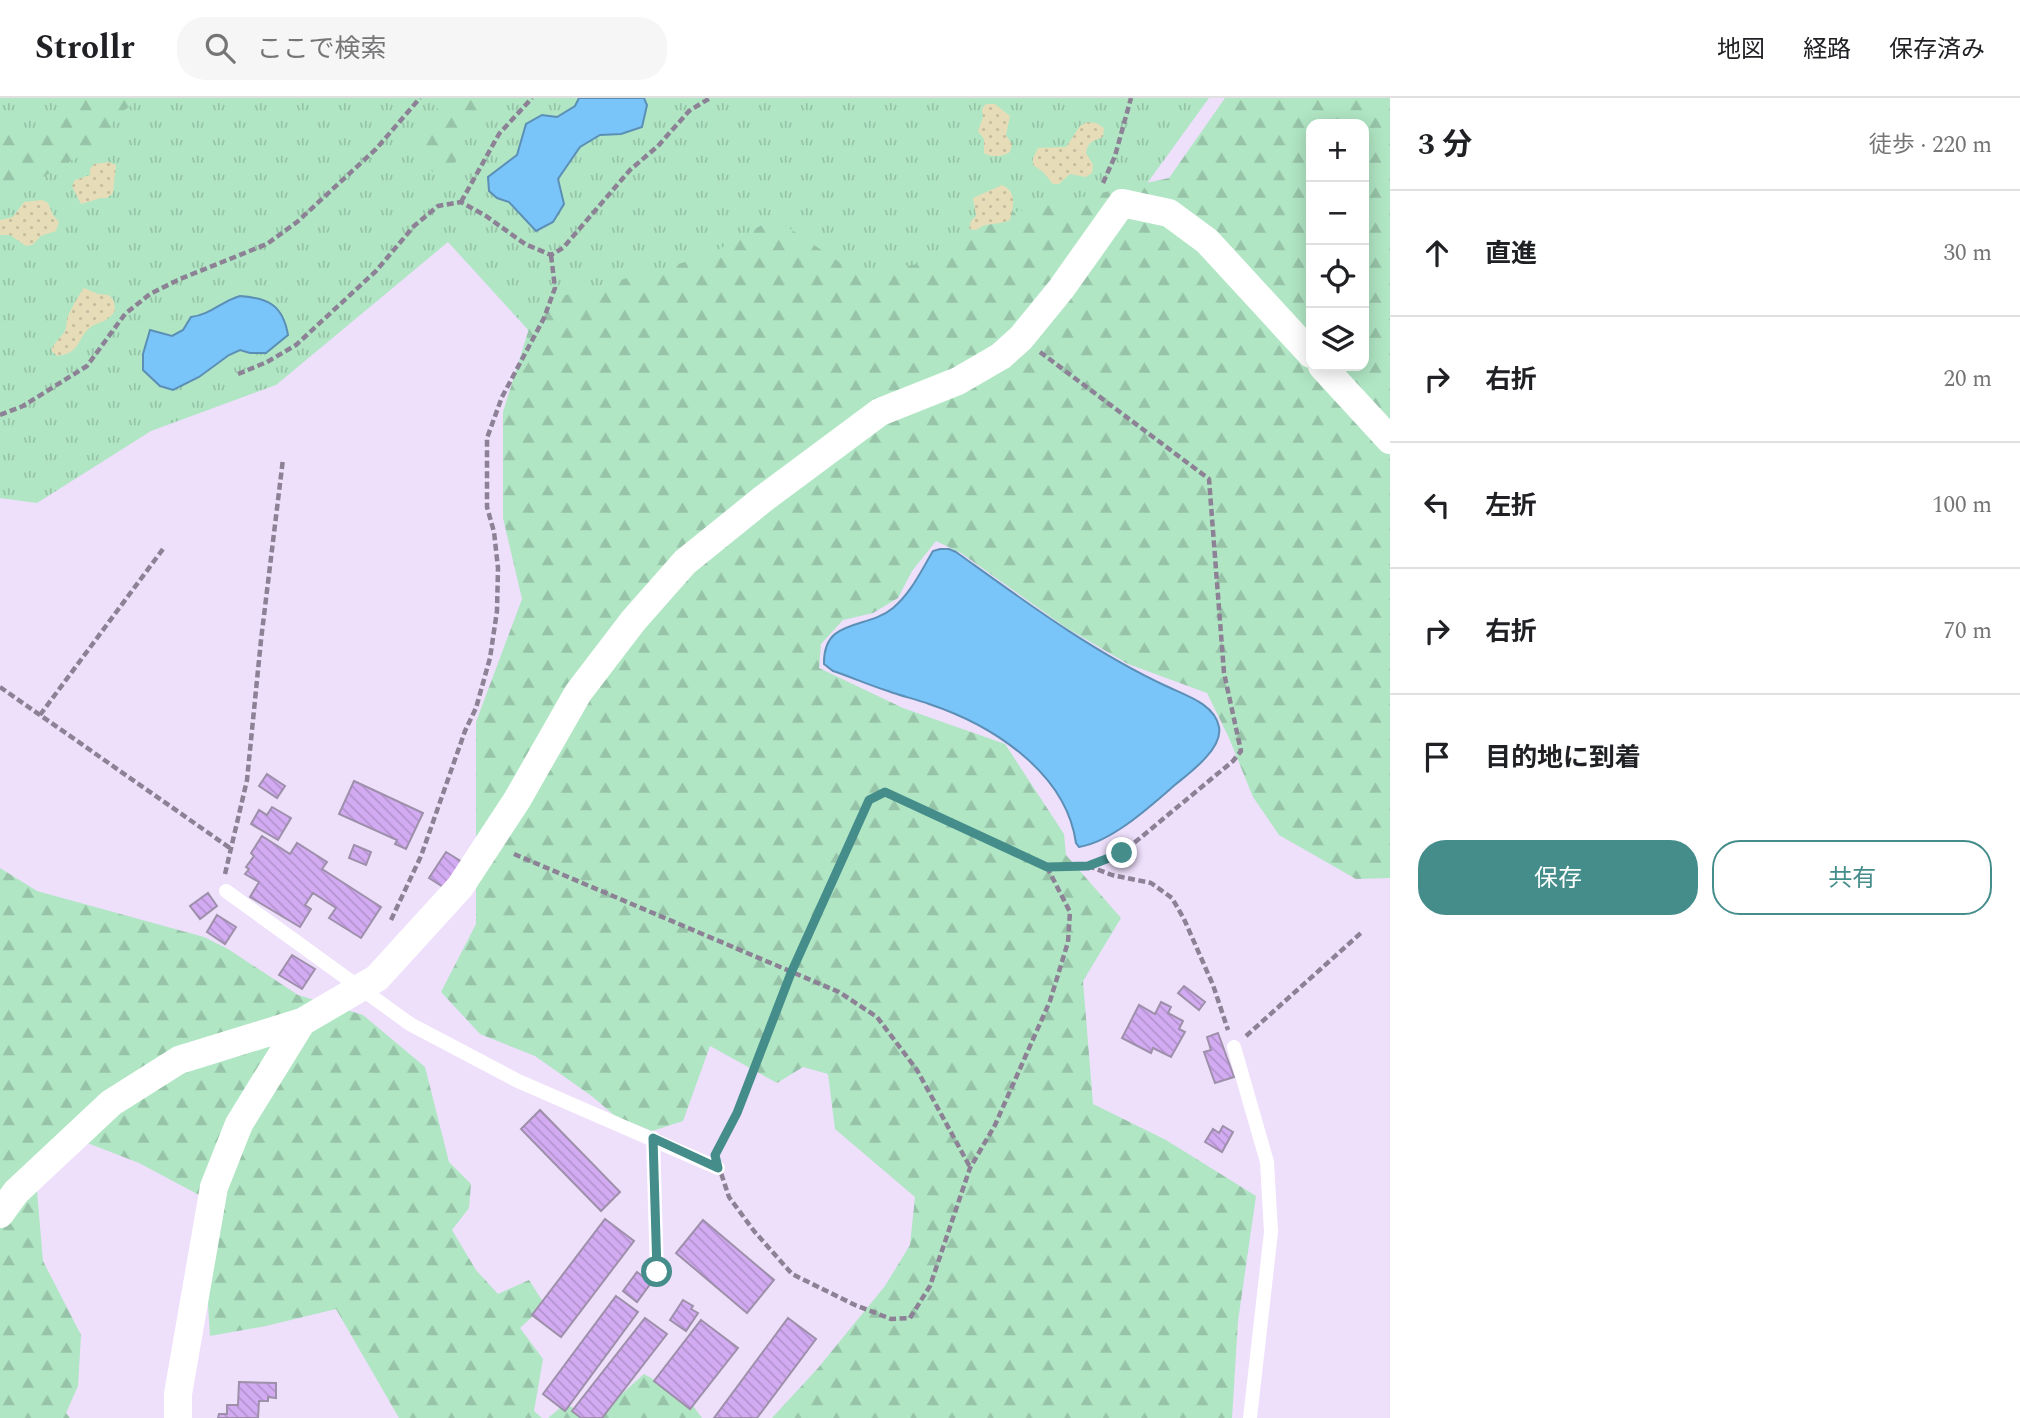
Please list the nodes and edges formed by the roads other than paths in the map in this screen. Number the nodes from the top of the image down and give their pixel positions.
1 (1306, 349) edge
2 (1327, 371) edge
3 (1390, 440) edge
4 (226, 891) road end
5 (360, 988) junction
6 (302, 1022) junction
7 (1234, 1047) road end
8 (653, 1138) junction
9 (718, 1168) road end
10 (0, 1214) edge
11 (657, 1272) dead end
12 (178, 1418) edge
13 (1250, 1418) edge

1 - 5 street
2 - 3 street
4 - 5 lane
5 - 6 street
5 - 8 lane
6 - 10 street
6 - 12 street
7 - 13 lane
8 - 9 lane
8 - 11 lane

